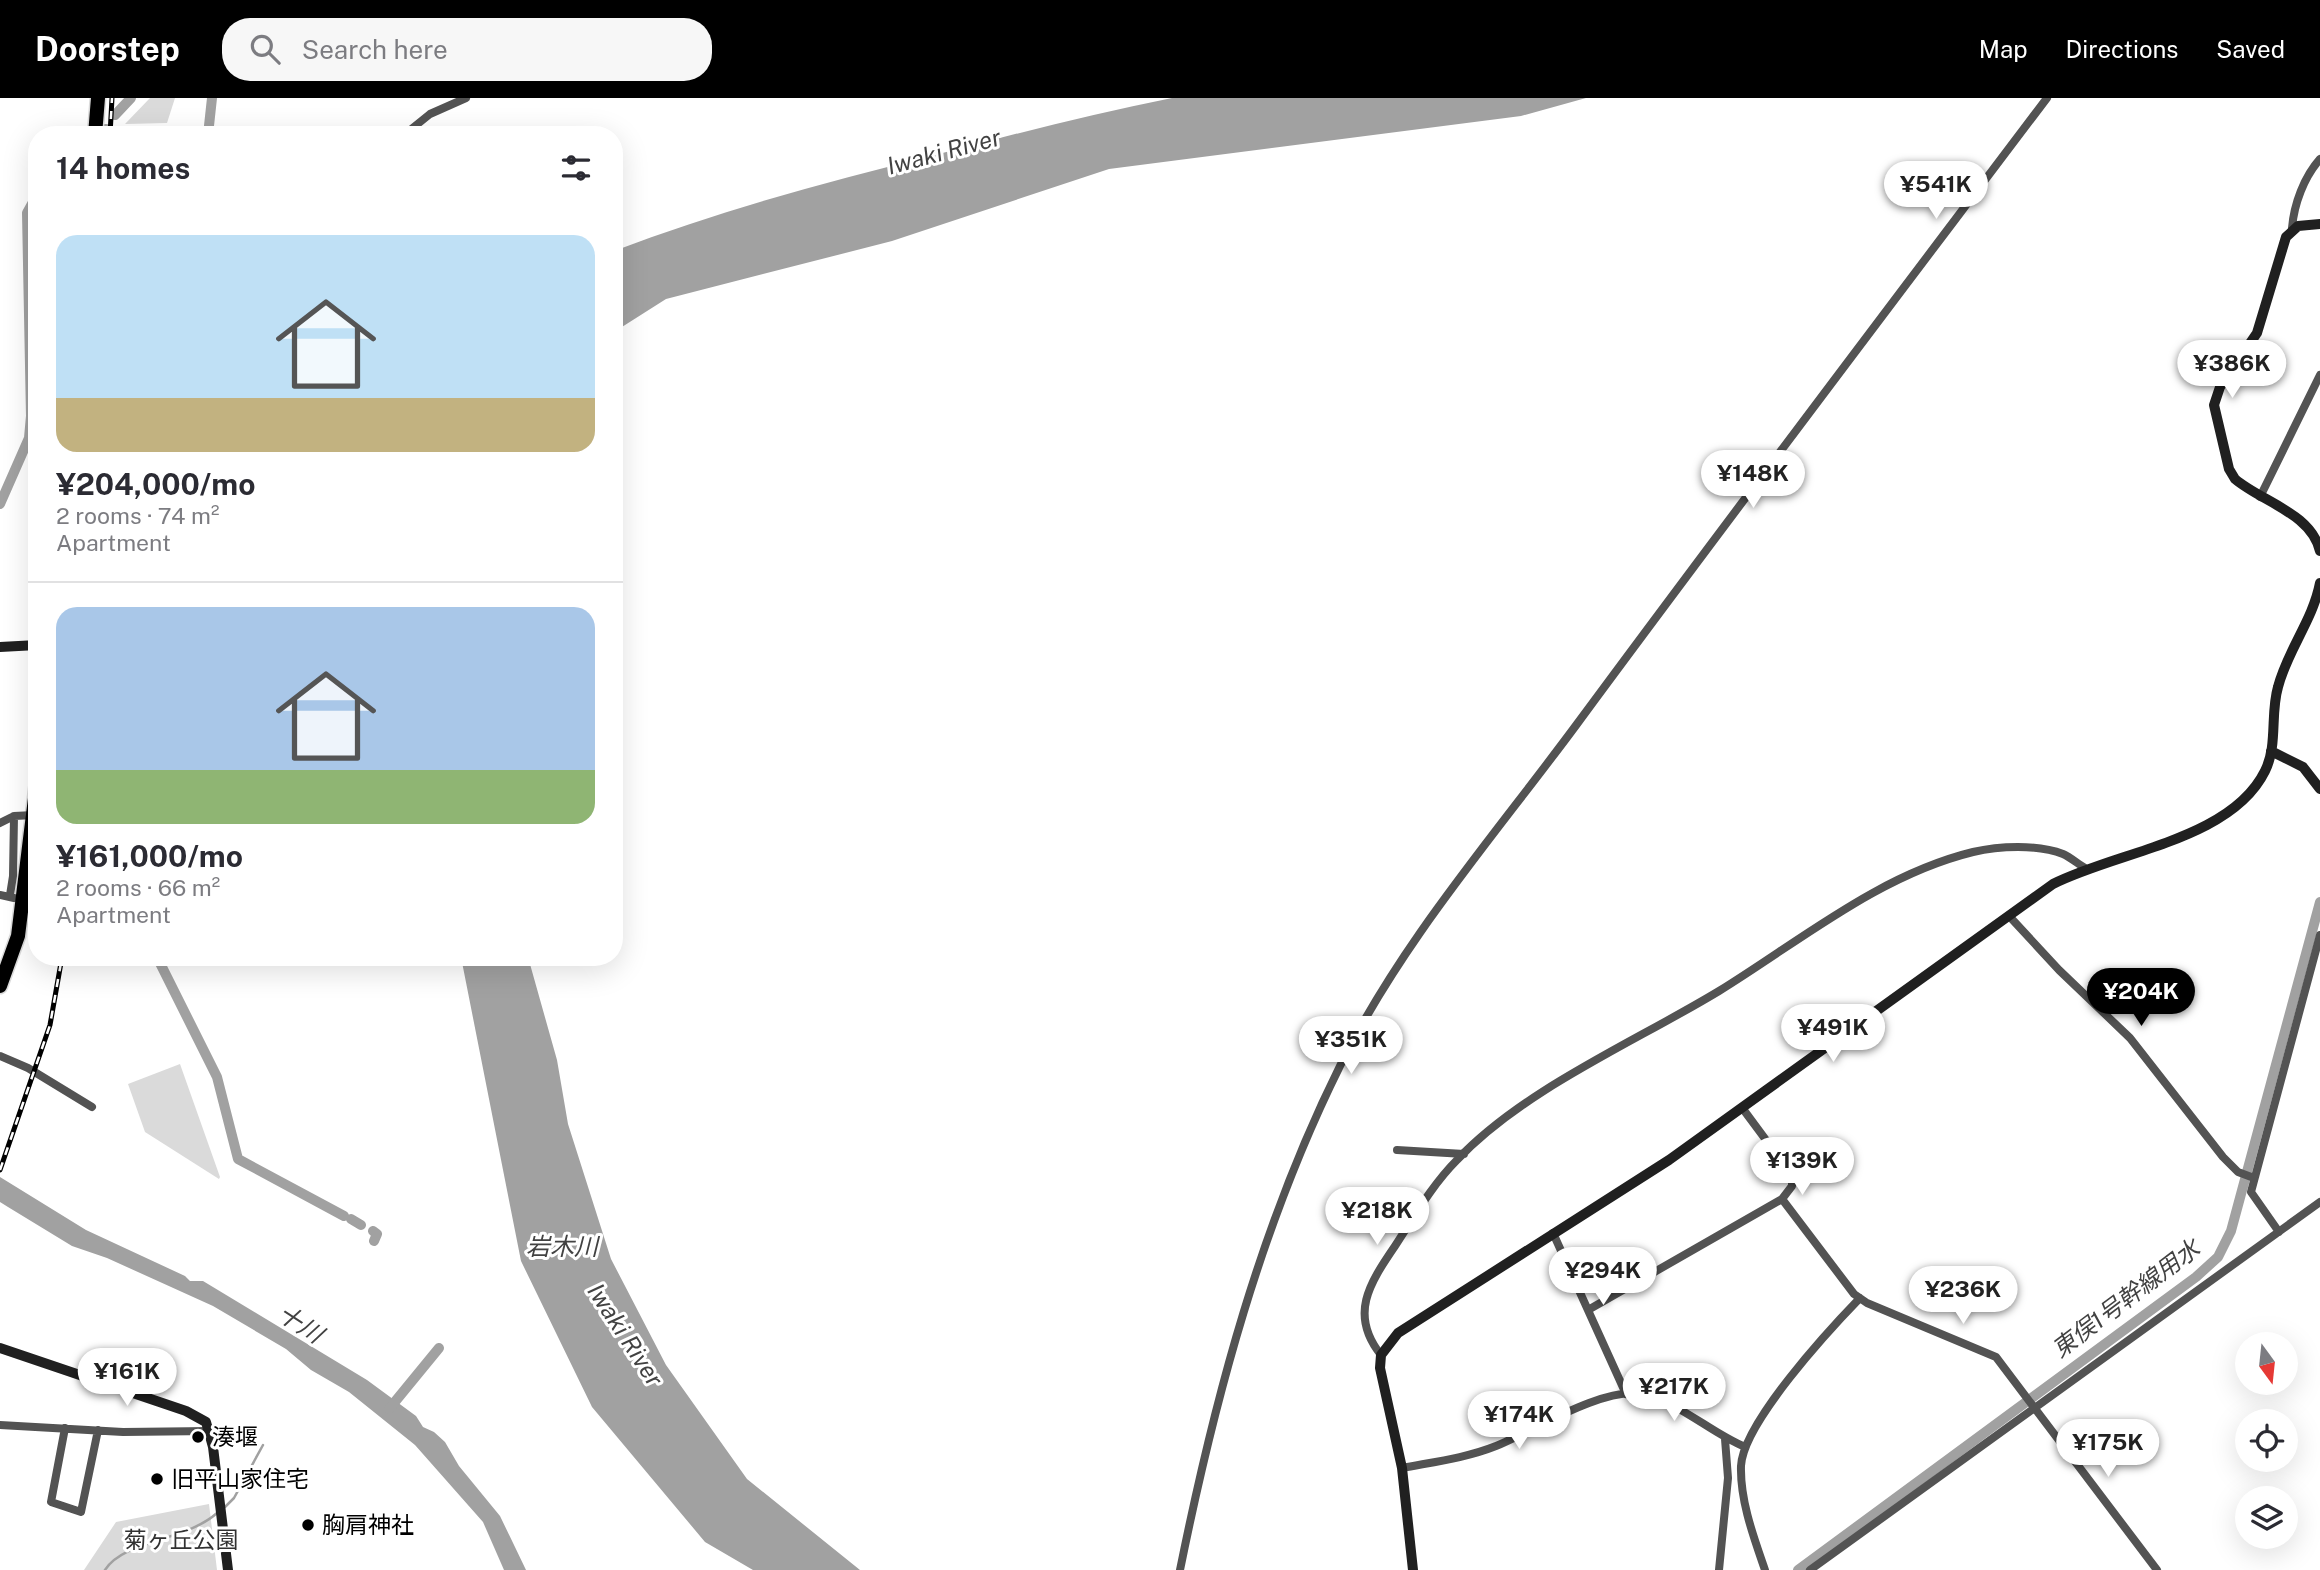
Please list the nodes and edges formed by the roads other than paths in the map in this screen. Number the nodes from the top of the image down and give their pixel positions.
1 (98, 98) edge
2 (466, 98) edge
3 (2047, 98) edge
4 (96, 126) edge
5 (415, 126) edge
6 (2320, 159) edge
7 (2320, 224) edge
8 (2292, 228) junction
9 (2320, 375) edge
10 (2260, 497) junction
11 (2320, 551) edge
12 (2320, 583) edge
13 (28, 645) edge
14 (0, 647) edge
15 (2271, 751) junction
16 (2320, 789) edge
17 (28, 815) edge
18 (14, 816) junction
19 (0, 823) edge
20 (28, 842) edge
21 (2085, 868) junction
22 (0, 895) edge
23 (16, 899) junction
24 (2010, 917) junction
25 (2320, 935) edge
26 (0, 986) edge
27 (0, 1056) edge
28 (92, 1107) dead end
29 (1743, 1109) junction
30 (1397, 1150) dead end
31 (1464, 1154) junction
32 (2248, 1176) junction
33 (1782, 1199) junction
34 (2320, 1202) edge
35 (2279, 1232) junction
36 (1553, 1233) junction
37 (1860, 1298) junction
38 (1588, 1310) junction
39 (0, 1348) edge
40 (1381, 1355) junction
41 (1626, 1394) junction
42 (2032, 1402) junction
43 (0, 1425) edge
44 (65, 1428) junction
45 (97, 1430) junction
46 (210, 1431) junction
47 (1725, 1439) junction
48 (1745, 1447) junction
49 (1402, 1468) junction
50 (228, 1570) edge
51 (1180, 1570) edge
52 (1413, 1570) edge
53 (1719, 1570) edge
54 (1765, 1570) edge
55 (1810, 1570) edge
56 (2157, 1570) edge

1 - 4 highway
2 - 5 street
3 - 51 street
6 - 8 street
7 - 8 street
8 - 10 street
9 - 10 street
10 - 11 street
12 - 15 street
13 - 14 street
15 - 16 street
15 - 21 street
17 - 18 street
18 - 19 street
18 - 23 street
20 - 23 highway
21 - 24 street
21 - 31 street
22 - 23 street
23 - 26 highway
24 - 29 street
24 - 32 street
25 - 32 street
27 - 28 street
29 - 33 street
29 - 36 street
30 - 31 street
31 - 40 street
32 - 35 street
33 - 37 street
33 - 38 street
34 - 35 street
35 - 42 street
36 - 38 street
36 - 40 street
37 - 42 street
37 - 48 street
38 - 41 street
39 - 46 street
40 - 49 street
41 - 47 street
41 - 49 street
42 - 55 street
42 - 56 street
43 - 44 street
44 - 45 street
44 - 45 street
45 - 46 street
46 - 50 street
47 - 48 street
47 - 53 street
48 - 54 street
49 - 52 street

